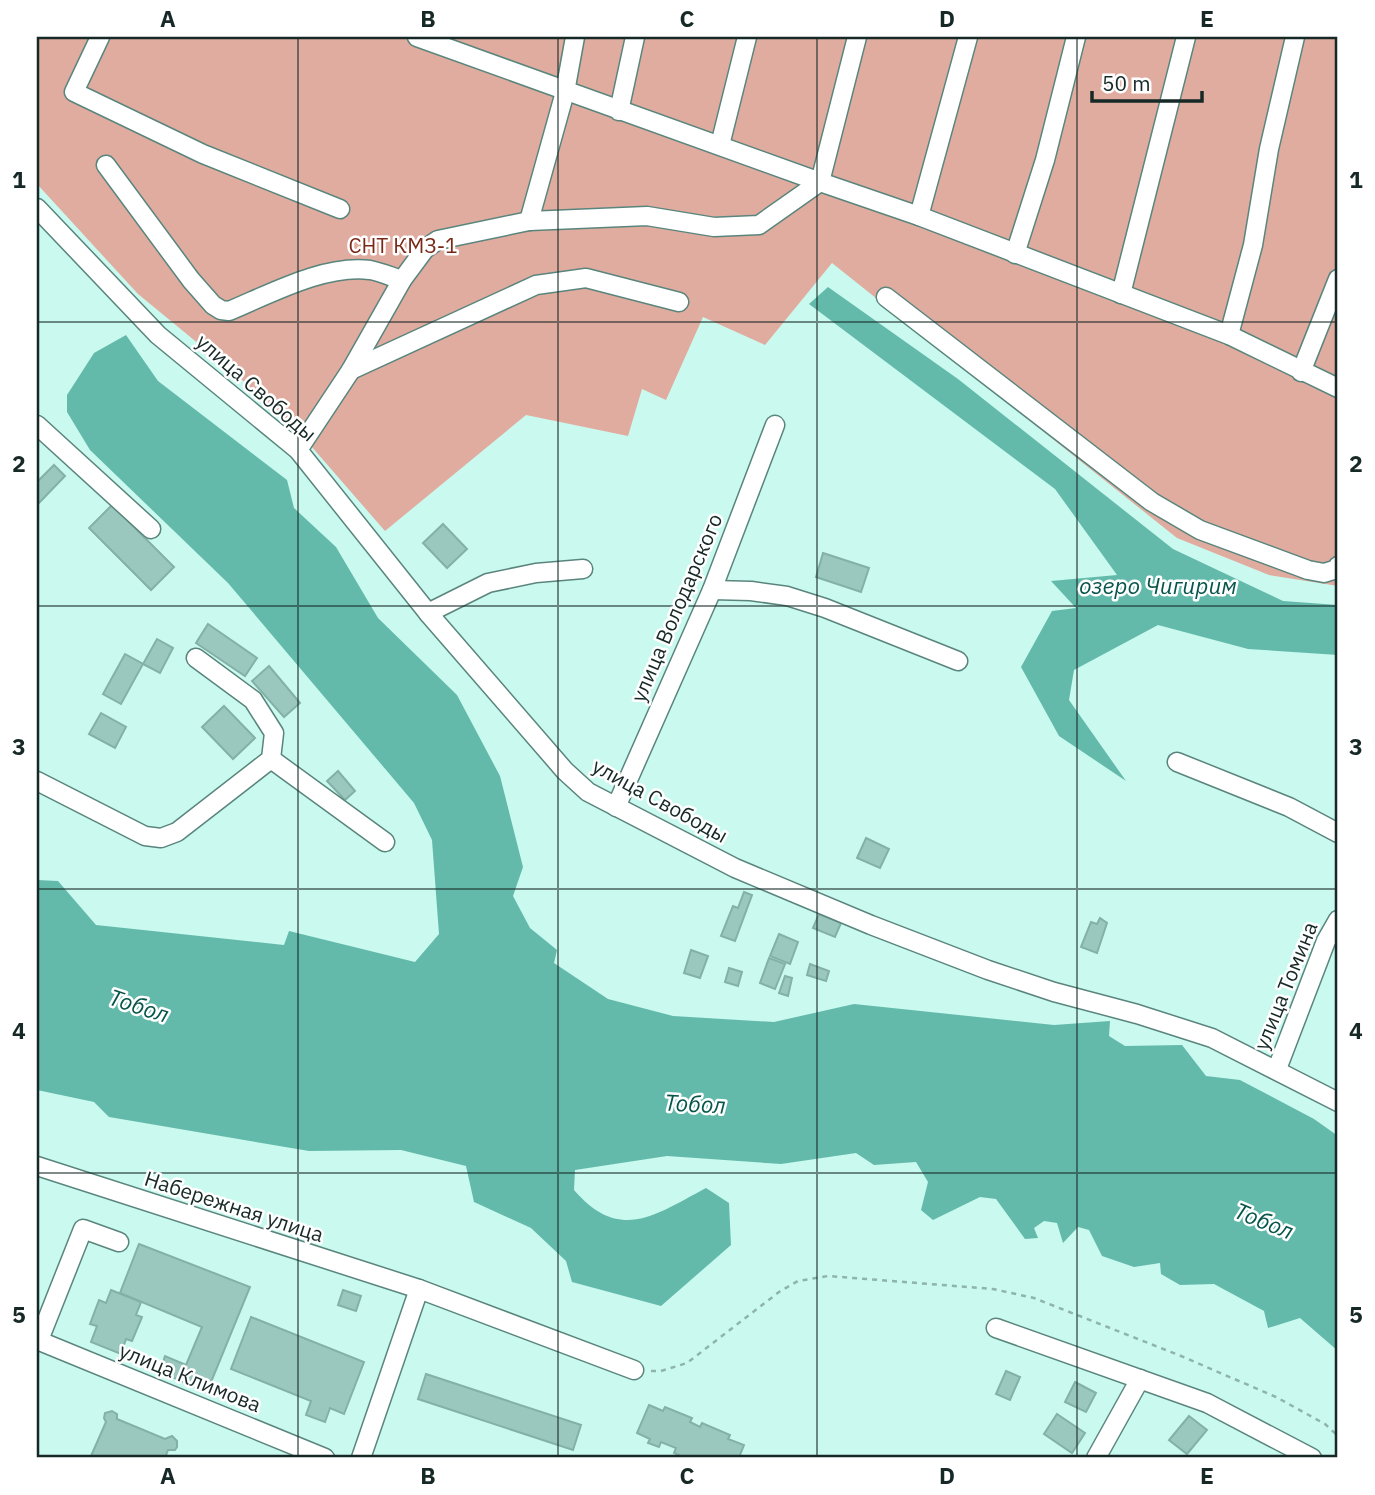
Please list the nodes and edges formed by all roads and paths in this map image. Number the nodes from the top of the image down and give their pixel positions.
1 (100, 37) edge
2 (417, 37) edge
3 (575, 37) edge
4 (635, 37) edge
5 (747, 37) edge
6 (857, 37) edge
7 (968, 37) edge
8 (1076, 37) edge
9 (1186, 37) edge
10 (1295, 37) edge
11 (565, 92) junction
12 (619, 111) junction
13 (720, 145) junction
14 (106, 165) dead end
15 (820, 182) junction
16 (37, 208) edge
17 (340, 209) dead end
18 (919, 216) junction
19 (529, 221) junction
20 (1015, 254) junction
21 (1338, 279) edge
22 (402, 280) junction
23 (1121, 294) junction
24 (886, 297) dead end
25 (679, 302) dead end
26 (1229, 335) junction
27 (351, 370) junction
28 (1301, 372) junction
29 (1338, 388) edge
30 (37, 425) edge
31 (775, 425) dead end
32 (298, 450) junction
33 (151, 529) dead end
34 (1338, 566) edge
35 (583, 569) dead end
36 (712, 590) junction
37 (428, 613) junction
38 (196, 658) dead end
39 (958, 661) dead end
40 (271, 759) junction
41 (1177, 762) dead end
42 (37, 781) edge
43 (615, 807) junction
44 (1338, 833) edge
45 (386, 842) dead end
46 (1338, 920) edge
47 (1277, 1069) junction
48 (1338, 1102) edge
49 (37, 1166) edge
50 (119, 1242) dead end
51 (419, 1289) junction
52 (996, 1328) dead end
53 (38, 1340) edge
54 (634, 1370) dead end
55 (1140, 1379) junction
56 (325, 1458) edge
57 (362, 1458) edge
58 (1096, 1458) edge
59 (1312, 1458) edge

1 - 17 street
2 - 11 street
3 - 11 street
4 - 12 street
5 - 13 street
6 - 15 street
7 - 18 street
8 - 20 street
9 - 23 street
10 - 26 street
11 - 12 street
11 - 19 street
12 - 13 street
13 - 15 street
14 - 22 street
15 - 18 street
15 - 19 street
16 - 32 street, улица Свободы
18 - 20 street
19 - 22 street
20 - 23 street
21 - 28 street
22 - 27 street
23 - 26 street
24 - 34 street
25 - 27 street
26 - 28 street
27 - 32 street
28 - 29 street
30 - 33 street
31 - 36 street, улица Володарского
32 - 37 street, улица Свободы
35 - 37 street
36 - 39 street
36 - 43 street, улица Володарского
37 - 43 street, улица Свободы
38 - 40 street
40 - 42 street
40 - 45 street
41 - 44 street
43 - 47 street, улица Свободы
46 - 47 street, улица Томина
47 - 48 street, улица Свободы
49 - 51 street, Набережная улица
50 - 53 street
51 - 54 street, Набережная улица
51 - 57 street
52 - 55 street
53 - 56 street, улица Климова
55 - 58 street
55 - 59 street

